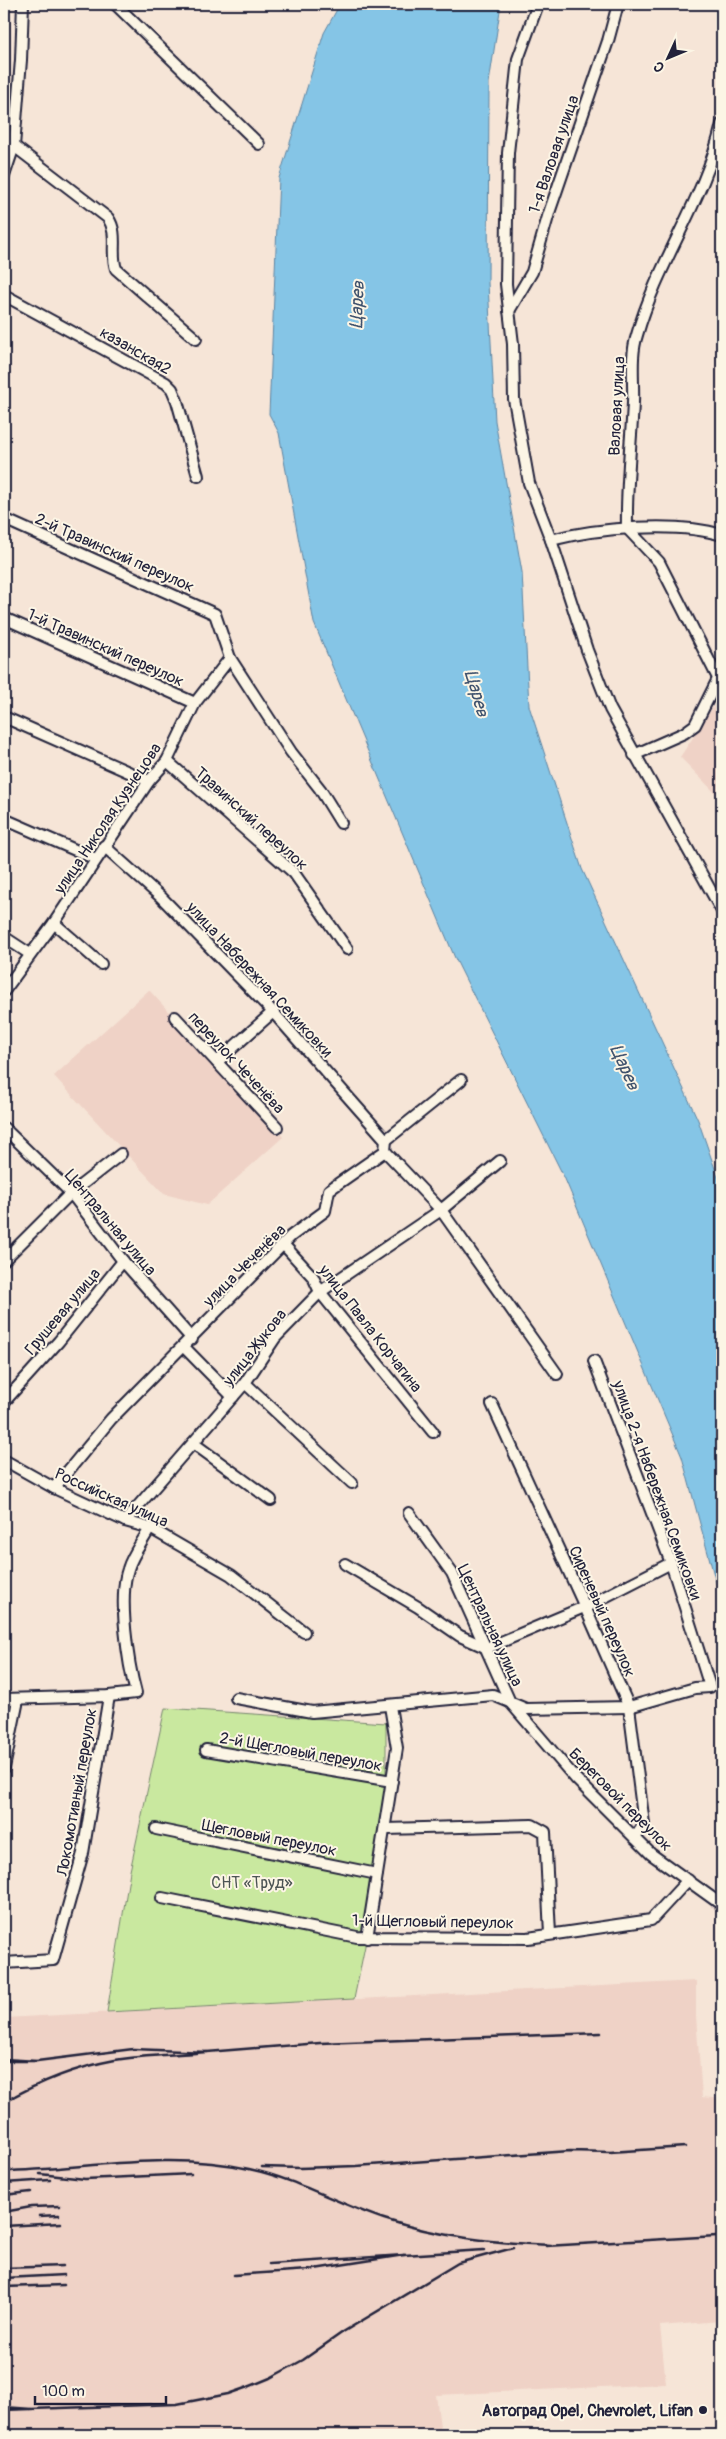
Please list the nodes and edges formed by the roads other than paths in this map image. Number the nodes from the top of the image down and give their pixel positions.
1 (23, 4) edge
2 (115, 4) edge
3 (538, 4) edge
4 (618, 4) edge
5 (722, 124) edge
6 (259, 144) dead end
7 (14, 146) junction
8 (4, 176) edge
9 (4, 295) edge
10 (509, 311) junction
11 (196, 339) dead end
12 (198, 476) dead end
13 (4, 519) edge
14 (627, 528) junction
15 (722, 535) edge
16 (551, 540) junction
17 (4, 618) edge
18 (230, 658) junction
19 (720, 676) edge
20 (196, 703) junction
21 (4, 717) edge
22 (634, 755) junction
23 (167, 761) junction
24 (149, 781) junction
25 (4, 820) edge
26 (341, 824) dead end
27 (104, 846) junction
28 (96, 859) junction
29 (722, 911) edge
30 (54, 923) junction
31 (4, 937) edge
32 (347, 949) dead end
33 (30, 954) junction
34 (101, 964) dead end
35 (4, 991) edge
36 (274, 1012) junction
37 (175, 1017) dead end
38 (217, 1062) junction
39 (462, 1080) dead end
40 (277, 1127) dead end
41 (4, 1128) edge
42 (386, 1140) junction
43 (385, 1152) junction
44 (121, 1154) dead end
45 (500, 1161) dead end
46 (71, 1193) junction
47 (441, 1210) junction
48 (283, 1244) junction
49 (4, 1260) edge
50 (123, 1261) junction
51 (320, 1292) junction
52 (192, 1339) junction
53 (184, 1347) junction
54 (594, 1361) dead end
55 (557, 1374) dead end
56 (245, 1383) junction
57 (233, 1397) junction
58 (4, 1402) edge
59 (492, 1404) dead end
60 (432, 1432) dead end
61 (193, 1443) junction
62 (4, 1460) edge
63 (352, 1483) dead end
64 (54, 1488) junction
65 (271, 1500) dead end
66 (409, 1513) dead end
67 (125, 1521) junction
68 (150, 1528) junction
69 (671, 1563) junction
70 (346, 1564) dead end
71 (585, 1606) junction
72 (304, 1632) dead end
73 (487, 1648) junction
74 (109, 1696) junction
75 (236, 1698) dead end
76 (4, 1699) edge
77 (18, 1700) junction
78 (510, 1702) junction
79 (390, 1706) junction
80 (629, 1707) junction
81 (206, 1750) dead end
82 (4, 1768) edge
83 (392, 1781) junction
84 (156, 1829) dead end
85 (386, 1829) junction
86 (635, 1838) junction
87 (378, 1874) junction
88 (688, 1880) junction
89 (162, 1898) dead end
90 (722, 1905) edge
91 (550, 1934) junction
92 (367, 1938) junction
93 (4, 1963) edge

1 - 7 street
2 - 6 street
3 - 10 street
4 - 10 street, 1-я Валовая улица
5 - 14 street, Валовая улица
7 - 8 street
7 - 11 street
9 - 12 street, казанская2
10 - 16 street
13 - 18 street, 2-й Травинский переулок
14 - 15 street
14 - 16 street
14 - 19 street
16 - 22 street
17 - 20 street, 1-й Травинский переулок
18 - 20 street, улица Николая Кузнецова
18 - 26 street
19 - 22 street
20 - 23 street, улица Николая Кузнецова
21 - 24 street
22 - 29 street
23 - 24 street, улица Николая Кузнецова
23 - 32 street, Травинский переулок
24 - 27 street, улица Николая Кузнецова
25 - 28 street
27 - 28 street, улица Николая Кузнецова
27 - 36 street, улица Набережная Семиковки
28 - 30 street, улица Николая Кузнецова
30 - 33 street, улица Николая Кузнецова
30 - 34 street
31 - 33 street
33 - 35 street, улица Николая Кузнецова
36 - 38 street
36 - 42 street, улица Набережная Семиковки
37 - 38 street, переулок Чеченёва
38 - 40 street, переулок Чеченёва
39 - 42 street
41 - 46 street, Центральная улица
42 - 43 street
43 - 47 street
43 - 48 street, улица Чеченёва
44 - 46 street
45 - 47 street, улица Жукова
46 - 49 street
46 - 50 street, Центральная улица
47 - 51 street, улица Жукова
47 - 55 street
48 - 51 street, улица Павла Корчагина
48 - 52 street, улица Чеченёва
50 - 52 street, Центральная улица
50 - 58 street, Грушевая улица
51 - 56 street, улица Жукова
51 - 60 street, улица Павла Корчагина
52 - 53 street, улица Чеченёва
53 - 57 street
53 - 64 street, улица Чеченёва
54 - 69 street, улица 2-я Набережная Семиковки
56 - 57 street, улица Жукова
56 - 63 street
57 - 61 street, улица Жукова
59 - 71 street, Сиреневый переулок
61 - 65 street
61 - 67 street, улица Жукова
62 - 64 street, Российская улица
64 - 67 street, Российская улица
66 - 73 street, Центральная улица
67 - 68 street, Российская улица
68 - 72 street, Российская улица
68 - 74 street
69 - 71 street
69 - 80 street, улица 2-я Набережная Семиковки
70 - 73 street
71 - 73 street
71 - 80 street, Сиреневый переулок
73 - 78 street, Центральная улица
74 - 77 street
74 - 93 street, Локомотивный переулок
75 - 79 street
76 - 77 street
77 - 82 street
78 - 79 street
78 - 80 street
78 - 86 street, Береговой переулок
79 - 83 street
80 - 86 street, Сиреневый переулок
81 - 83 street, 2-й Щегловый переулок
83 - 85 street
84 - 87 street, Щегловый переулок
85 - 87 street
85 - 91 street
86 - 88 street, Береговой переулок
87 - 92 street
88 - 90 street, Береговой переулок
88 - 91 street, 1-й Щегловый переулок
89 - 92 street, 1-й Щегловый переулок
91 - 92 street, 1-й Щегловый переулок

